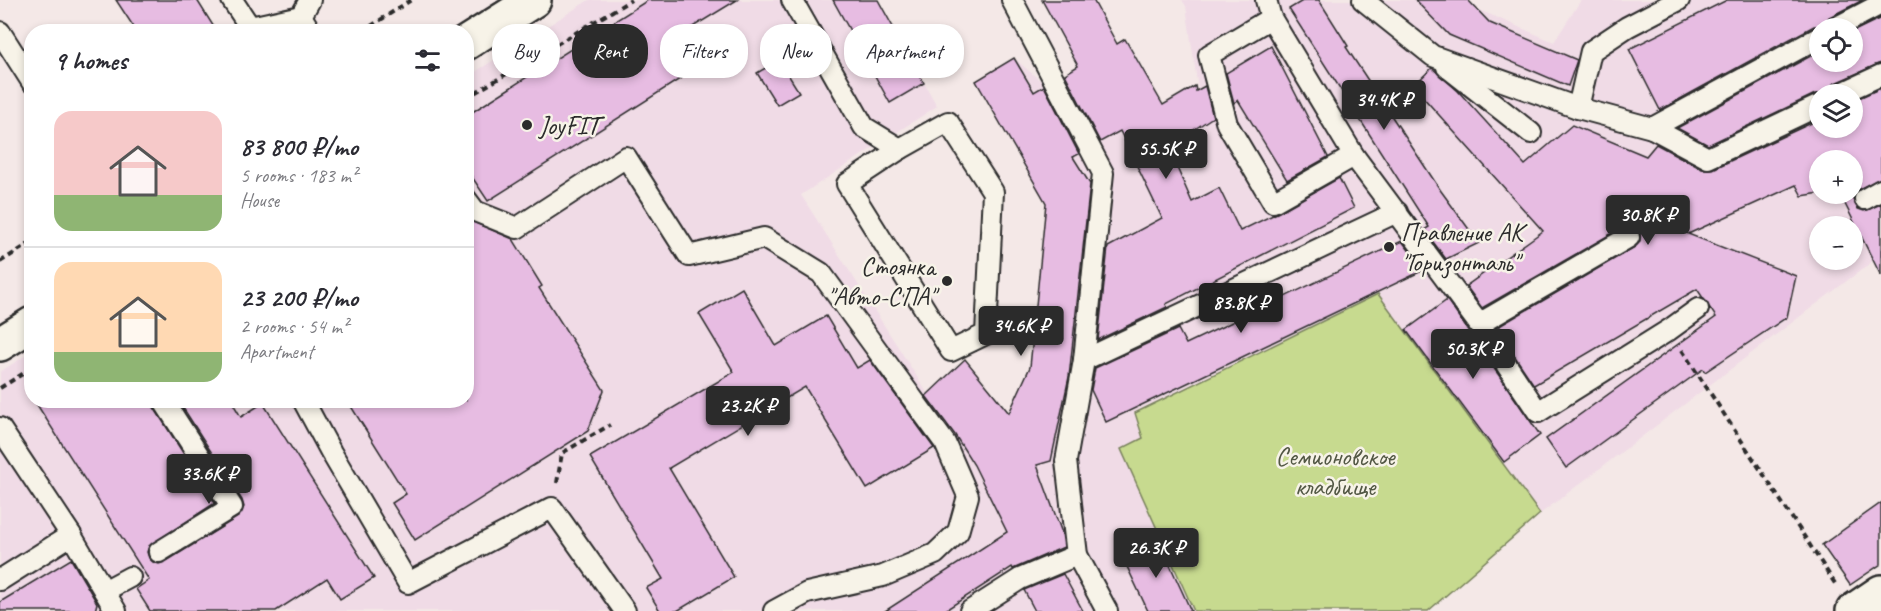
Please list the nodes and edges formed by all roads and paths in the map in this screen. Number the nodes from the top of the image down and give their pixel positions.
1 (232, 0) edge
2 (411, 0) edge
3 (534, 0) edge
4 (632, 0) edge
5 (792, 0) edge
6 (1012, 0) edge
7 (1363, 0) edge
8 (1679, 0) edge
9 (1881, 4) edge
10 (1268, 9) edge
11 (307, 16) edge
12 (1854, 18) edge
13 (248, 24) edge
14 (266, 24) edge
15 (374, 24) edge
16 (0, 32) edge
17 (474, 38) edge
18 (1809, 43) edge
19 (1433, 56) junction
20 (24, 70) edge
21 (1881, 75) edge
22 (1862, 84) edge
23 (474, 93) edge
24 (1578, 108) junction
25 (1809, 110) edge
26 (1652, 128) junction
27 (1531, 133) dead end
28 (900, 149) junction
29 (1354, 156) junction
30 (474, 210) edge
31 (1397, 212) junction
32 (1629, 237) dead end
33 (24, 247) edge
34 (0, 262) edge
35 (1698, 309) dead end
36 (1479, 324) junction
37 (24, 329) edge
38 (1669, 330) junction
39 (0, 344) edge
40 (1084, 360) junction
41 (24, 373) edge
42 (0, 388) edge
43 (168, 408) edge
44 (307, 408) edge
45 (610, 425) dead end
46 (0, 428) edge
47 (562, 453) dead end
48 (71, 535) junction
49 (159, 552) dead end
50 (1077, 555) junction
51 (130, 577) dead end
52 (0, 580) edge
53 (104, 591) junction
54 (1881, 592) edge
55 (1846, 601) edge
56 (117, 611) edge
57 (626, 611) edge
58 (774, 611) edge
59 (970, 611) edge
60 (1107, 611) edge

1 - 13 lane
2 - 15 path
3 - 17 street
4 - 23 path
5 - 28 lane
6 - 40 lane
7 - 19 lane
8 - 24 lane
9 - 12 lane
10 - 29 lane
10 - 29 lane
11 - 14 lane
16 - 20 lane
18 - 26 lane
19 - 24 lane
19 - 27 lane
21 - 22 lane
24 - 26 lane
25 - 26 lane
28 - 28 lane
29 - 31 lane
30 - 58 lane
31 - 36 lane
31 - 40 lane
32 - 36 lane
33 - 34 path
35 - 38 lane
36 - 38 lane
37 - 39 street
38 - 55 path
40 - 50 lane
41 - 42 path
43 - 49 lane
44 - 57 lane
45 - 47 path
46 - 48 lane
48 - 52 lane
48 - 53 lane
50 - 59 lane
50 - 60 lane
51 - 53 lane
53 - 56 lane
54 - 55 street

